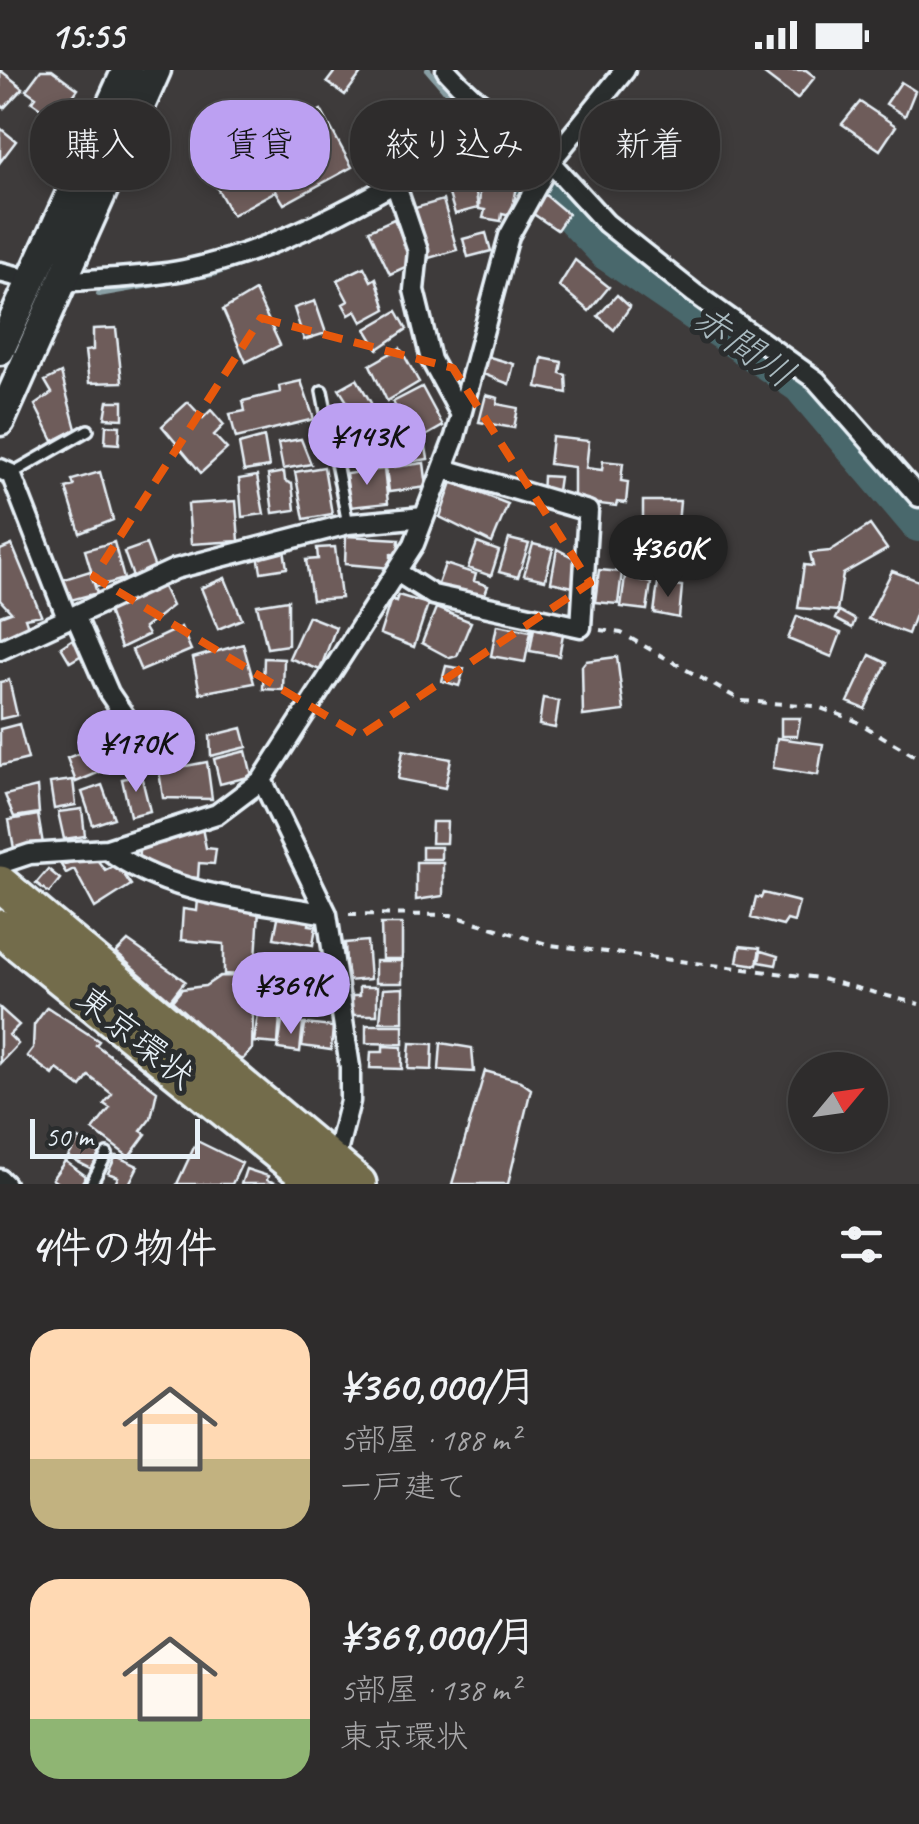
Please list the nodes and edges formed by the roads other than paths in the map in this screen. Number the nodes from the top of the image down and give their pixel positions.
1 (112, 70) edge
2 (127, 70) edge
3 (145, 70) edge
4 (156, 70) edge
5 (446, 70) edge
6 (624, 70) edge
7 (474, 100) edge
8 (560, 149) edge
9 (560, 160) edge
10 (535, 190) edge
11 (400, 191) joint
12 (8, 274) edge
13 (63, 282) junction
14 (0, 312) edge
15 (0, 350) edge
16 (0, 382) edge
17 (322, 392) dead end
18 (462, 415) junction
19 (0, 421) edge
20 (88, 430) dead end
21 (444, 469) junction
22 (6, 472) edge
23 (919, 497) edge
24 (424, 517) junction
25 (348, 524) junction
26 (397, 572) junction
27 (71, 616) junction
28 (0, 650) edge
29 (143, 743) dead end
30 (262, 780) junction
31 (107, 849) junction
32 (0, 864) edge
33 (0, 884) edge
34 (327, 914) junction
35 (0, 928) edge
36 (108, 1154) dead end
37 (337, 1177) edge
38 (91, 1184) edge

1 - 12 main road
2 - 15 main road
3 - 16 main road
4 - 13 main road
5 - 7 street
6 - 8 street
9 - 23 street
10 - 18 street
11 - 13 street
11 - 18 street
12 - 14 main road
13 - 19 main road
17 - 25 lane
18 - 21 street
20 - 22 lane
21 - 24 street
21 - 26 street
22 - 27 street
24 - 25 street
24 - 26 street
25 - 27 street
26 - 30 street
27 - 28 street
27 - 29 street
30 - 31 street
30 - 34 street
31 - 32 street
31 - 34 street
33 - 37 highway, 東京環状
34 - 37 street
35 - 37 highway, 東京環状
36 - 38 lane

